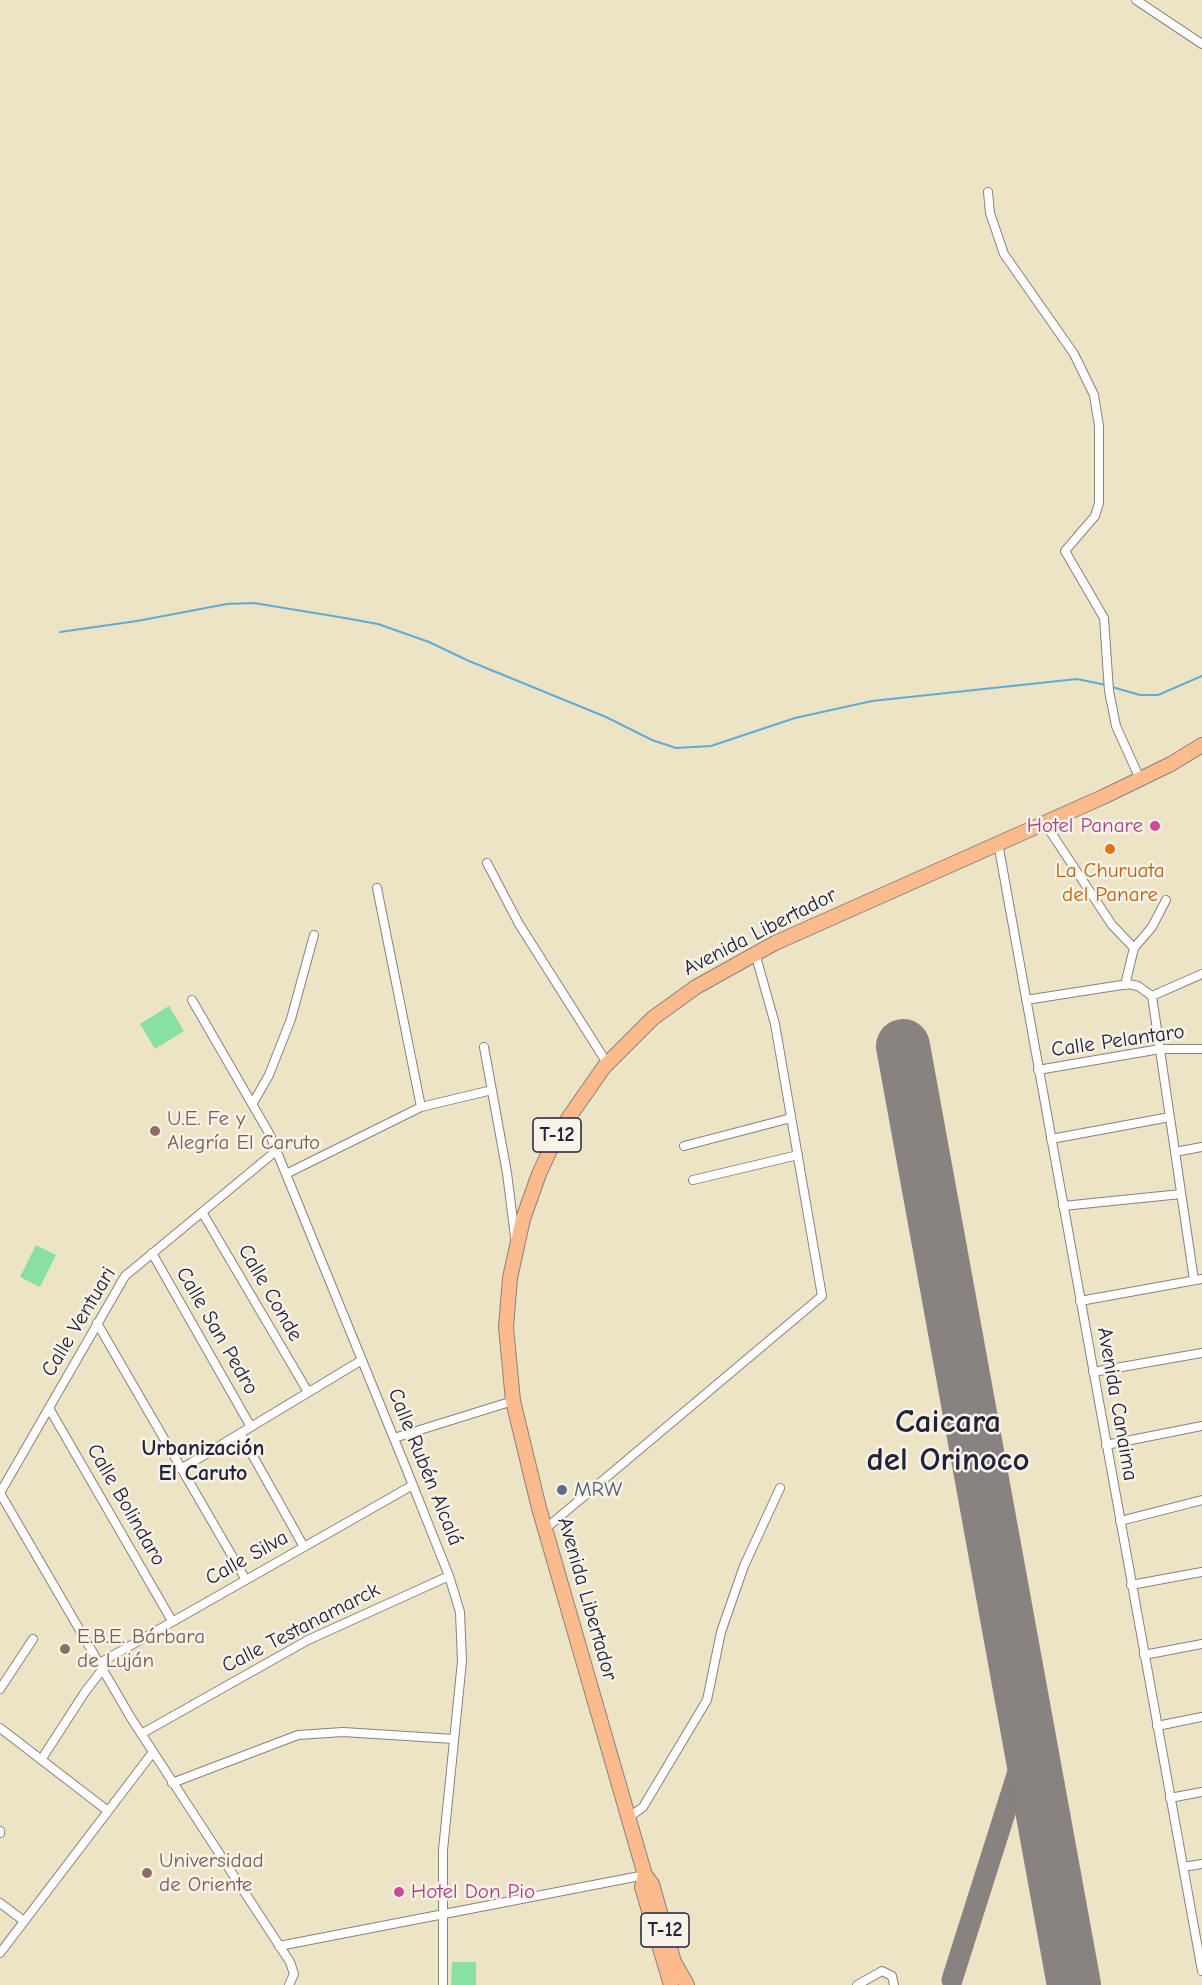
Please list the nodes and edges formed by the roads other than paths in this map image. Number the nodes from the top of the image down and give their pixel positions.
1 (1136, 0) edge
2 (1202, 44) edge
3 (988, 192) dead end
4 (1202, 745) edge
5 (1140, 779) junction
6 (1044, 822) junction
7 (998, 843) junction
8 (487, 863) dead end
9 (377, 888) dead end
10 (1166, 900) dead end
11 (314, 935) dead end
12 (1134, 948) junction
13 (755, 953) junction
14 (1202, 974) edge
15 (1125, 985) junction
16 (1152, 996) junction
17 (192, 1000) dead end
18 (1026, 1000) junction
19 (484, 1047) dead end
20 (1160, 1049) junction
21 (1202, 1049) edge
22 (607, 1064) junction
23 (1038, 1070) junction
24 (492, 1090) junction
25 (253, 1103) junction
26 (421, 1107) junction
27 (1170, 1117) junction
28 (791, 1118) junction
29 (1051, 1139) junction
30 (684, 1146) dead end
31 (1202, 1147) edge
32 (276, 1151) junction
33 (1175, 1152) junction
34 (798, 1155) junction
35 (286, 1174) junction
36 (693, 1180) dead end
37 (1181, 1194) junction
38 (1063, 1206) junction
39 (202, 1212) junction
40 (516, 1247) junction
41 (152, 1253) junction
42 (1198, 1280) edge
43 (1080, 1301) junction
44 (97, 1323) junction
45 (1202, 1353) edge
46 (362, 1360) junction
47 (1093, 1372) junction
48 (308, 1392) junction
49 (513, 1401) junction
50 (49, 1408) junction
51 (251, 1426) junction
52 (1202, 1426) edge
53 (240, 1433) junction
54 (394, 1438) junction
55 (1106, 1445) junction
56 (181, 1469) junction
57 (413, 1485) junction
58 (780, 1488) dead end
59 (0, 1493) edge
60 (1202, 1500) edge
61 (1119, 1521) junction
62 (545, 1529) junction
63 (304, 1546) junction
64 (1202, 1572) edge
65 (449, 1576) junction
66 (246, 1580) junction
67 (1131, 1585) junction
68 (172, 1621) junction
69 (33, 1639) dead end
70 (1202, 1644) edge
71 (1144, 1654) junction
72 (100, 1667) junction
73 (0, 1689) edge
74 (1202, 1717) edge
75 (1157, 1726) junction
76 (3, 1731) edge
77 (141, 1734) junction
78 (454, 1739) junction
79 (0, 1741) edge
80 (153, 1752) junction
81 (42, 1760) junction
82 (172, 1783) junction
83 (1202, 1792) edge
84 (1170, 1798) junction
85 (108, 1811) junction
86 (628, 1818) junction
87 (1202, 1864) edge
88 (1183, 1867) junction
89 (645, 1875) junction
90 (0, 1903) edge
91 (442, 1915) junction
92 (24, 1921) junction
93 (1199, 1939) edge
94 (279, 1946) junction
95 (0, 1953) edge
96 (1202, 1971) edge
97 (289, 1985) edge
98 (443, 1985) edge
99 (671, 1985) edge
100 (687, 1985) edge
101 (857, 1985) edge
102 (894, 1985) edge

1 - 2 street
3 - 5 street
4 - 5 highway, Avenida Libertador / T-12
5 - 6 highway, Avenida Libertador / T-12
6 - 7 highway, Avenida Libertador / T-12
6 - 12 street
7 - 13 highway, Avenida Libertador / T-12
7 - 18 street, Avenida Canaima
8 - 22 street
9 - 26 street
10 - 12 street
11 - 25 street
12 - 15 street
13 - 22 highway, Avenida Libertador / T-12
13 - 28 street
14 - 16 street
15 - 16 street
15 - 18 street
16 - 20 street
17 - 25 street, Calle Rubén Alcalá
18 - 23 street, Avenida Canaima
19 - 24 street
20 - 21 street, Calle Pelantaro
20 - 23 street, Calle Pelantaro
20 - 27 street
22 - 40 highway, Avenida Libertador / T-12
23 - 29 street, Avenida Canaima
24 - 26 street
24 - 40 street
25 - 32 street, Calle Rubén Alcalá
26 - 35 street
27 - 29 street
27 - 33 street
28 - 30 street
28 - 34 street
29 - 38 street, Avenida Canaima
31 - 33 street
32 - 35 street, Calle Rubén Alcalá
32 - 39 street, Calle Ventuari
33 - 37 street
34 - 36 street
34 - 62 street
35 - 46 street, Calle Rubén Alcalá
37 - 38 street
37 - 42 street
38 - 43 street, Avenida Canaima
39 - 41 street, Calle Ventuari
39 - 48 street, Calle Conde
40 - 49 highway, Avenida Libertador / T-12
41 - 44 street, Calle Ventuari
41 - 51 street, Calle San Pedro
42 - 43 street
43 - 47 street, Avenida Canaima
44 - 50 street, Calle Ventuari
44 - 56 street
45 - 47 street
46 - 48 street
46 - 54 street, Calle Rubén Alcalá
47 - 55 street, Avenida Canaima
48 - 51 street
49 - 54 street
49 - 62 highway, Avenida Libertador / T-12
50 - 59 street, Calle Ventuari
50 - 68 street, Calle Bolindaro
51 - 53 street
52 - 55 street
53 - 56 street
53 - 63 street
54 - 57 street, Calle Rubén Alcalá
55 - 61 street, Avenida Canaima
56 - 66 street
57 - 63 street, Calle Silva
57 - 65 street, Calle Rubén Alcalá
58 - 86 street
59 - 72 street
60 - 61 street
61 - 67 street, Avenida Canaima
62 - 86 highway, Avenida Libertador / T-12
63 - 66 street, Calle Silva
64 - 67 street
65 - 77 street, Calle Testanamarck
65 - 78 street, Calle Rubén Alcalá
66 - 68 street, Calle Silva
67 - 71 street, Avenida Canaima
68 - 72 street, Calle Silva
69 - 73 street
70 - 71 street
71 - 75 street, Avenida Canaima
72 - 77 street
72 - 81 street
74 - 75 street
75 - 84 street, Avenida Canaima
76 - 79 street
76 - 81 street
77 - 80 street
78 - 82 street
78 - 91 street, Calle Rubén Alcalá
80 - 82 street
80 - 85 street
81 - 85 street
82 - 94 street
83 - 84 street
84 - 88 street, Avenida Canaima
85 - 92 street
86 - 89 highway, Avenida Libertador / T-12
87 - 88 street
88 - 93 street, Avenida Canaima
89 - 91 street
89 - 99 highway, Avenida Libertador / T-12
89 - 100 highway, Avenida Libertador / T-12
90 - 92 street
91 - 94 street
91 - 98 street, Calle Rubén Alcalá
92 - 95 street
93 - 96 street, Avenida Canaima
94 - 97 street
101 - 102 street

